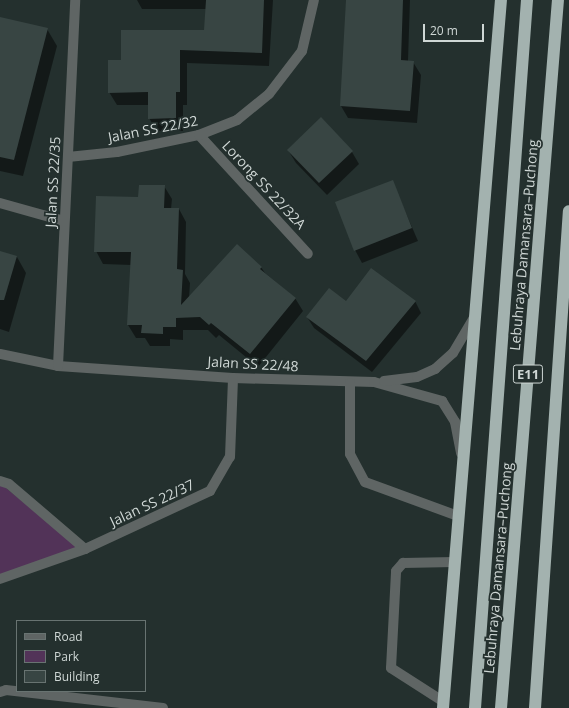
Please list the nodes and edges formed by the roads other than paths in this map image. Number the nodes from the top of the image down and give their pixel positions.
1 (75, 0) edge
2 (314, 0) edge
3 (501, 0) edge
4 (527, 0) edge
5 (558, 0) edge
6 (200, 135) junction
7 (68, 157) junction
8 (0, 203) edge
9 (569, 211) edge
10 (64, 221) junction
11 (308, 254) dead end
12 (476, 314) junction
13 (0, 354) edge
14 (58, 366) junction
15 (233, 378) junction
16 (374, 382) junction
17 (350, 383) junction
18 (462, 457) junction
19 (0, 481) edge
20 (458, 516) junction
21 (85, 549) junction
22 (454, 562) junction
23 (0, 579) edge
24 (16, 691) edge
25 (0, 692) edge
26 (23, 692) edge
27 (444, 705) edge
28 (162, 708) edge
29 (475, 708) edge
30 (502, 708) edge
31 (535, 708) edge

1 - 7 street, Jalan SS 22/35
2 - 6 street, Jalan SS 22/32
3 - 12 highway
4 - 29 highway, Lebuhraya Damansara–Puchong / E11
5 - 30 highway, Lebuhraya Damansara–Puchong / E11
6 - 7 street, Jalan SS 22/32
6 - 11 street, Lorong SS 22/32A
7 - 10 street, Jalan SS 22/35
8 - 10 street
9 - 31 highway
10 - 14 street, Jalan SS 22/35
12 - 16 street
12 - 18 highway
13 - 14 street, Jalan SS 22/48
14 - 15 street, Jalan SS 22/48
15 - 17 street, Jalan SS 22/48
15 - 21 street, Jalan SS 22/37
16 - 17 street, Jalan SS 22/48
16 - 18 street, Jalan SS 22/48
17 - 20 street
18 - 20 highway
19 - 21 street
20 - 22 highway
21 - 23 street, Jalan SS 22/37
22 - 27 highway
22 - 27 street
24 - 25 street
26 - 28 street

